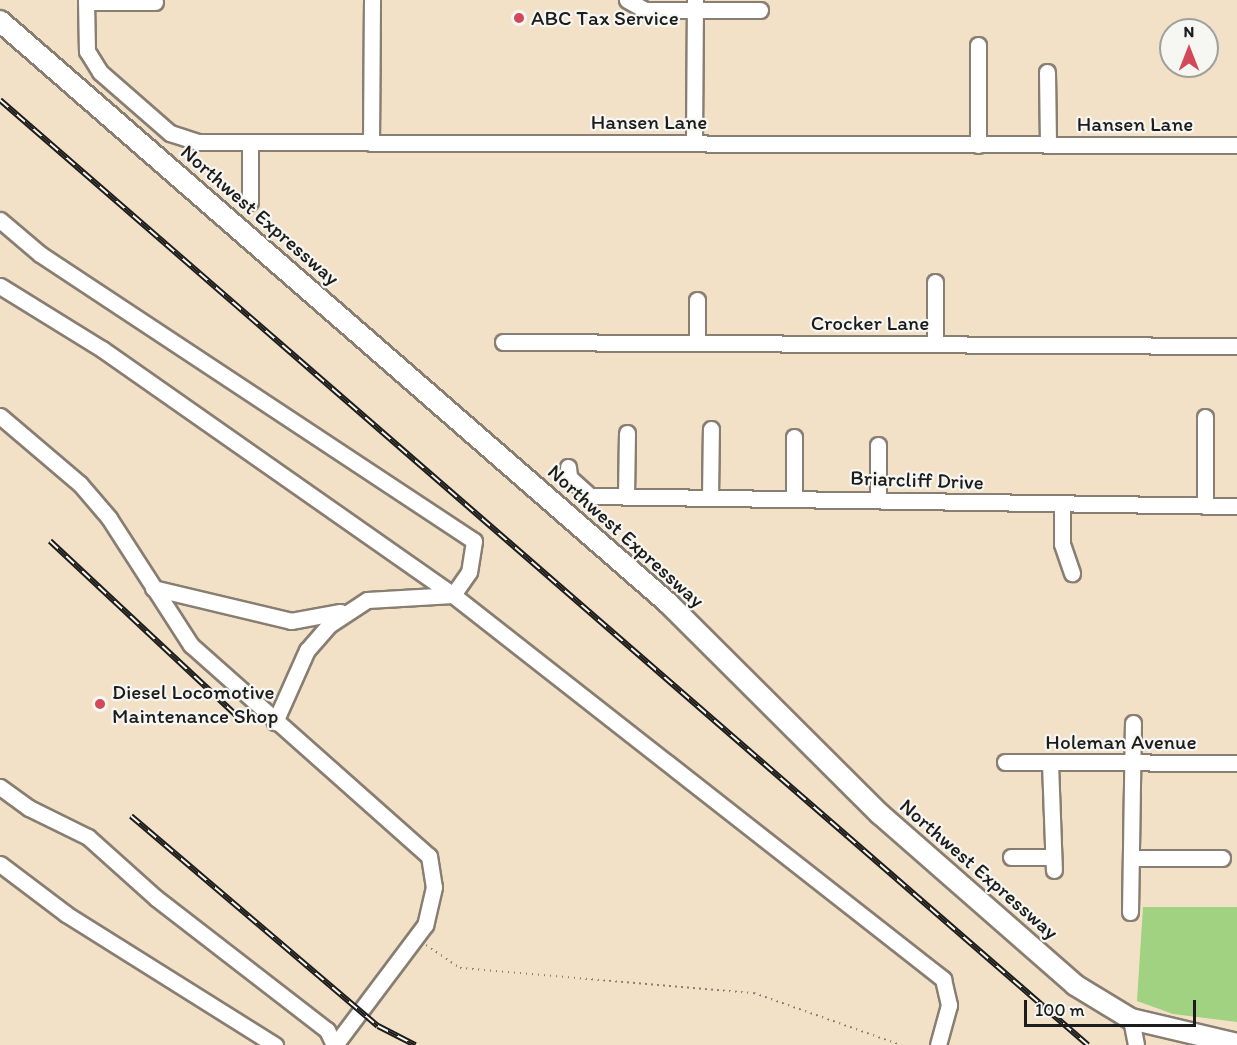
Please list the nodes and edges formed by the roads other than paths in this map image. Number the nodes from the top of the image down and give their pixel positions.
1 (372, 0) edge
2 (627, 0) edge
3 (86, 1) edge
4 (155, 3) dead end
5 (695, 5) edge
6 (760, 10) dead end
7 (0, 21) edge
8 (978, 45) dead end
9 (1047, 72) dead end
10 (250, 142) junction
11 (694, 142) junction
12 (371, 143) junction
13 (978, 145) junction
14 (1048, 145) junction
15 (1237, 145) edge
16 (250, 202) dead end
17 (0, 220) edge
18 (935, 282) dead end
19 (0, 286) edge
20 (697, 300) dead end
21 (503, 342) dead end
22 (697, 343) junction
23 (934, 344) junction
24 (1237, 346) edge
25 (0, 416) edge
26 (1205, 417) dead end
27 (711, 429) dead end
28 (627, 433) dead end
29 (794, 437) dead end
30 (878, 445) dead end
31 (568, 467) dead end
32 (626, 496) junction
33 (710, 497) junction
34 (794, 498) junction
35 (878, 499) junction
36 (1062, 505) junction
37 (1204, 506) junction
38 (1237, 506) edge
39 (1072, 573) dead end
40 (153, 588) junction
41 (453, 595) junction
42 (349, 608) junction
43 (274, 722) junction
44 (1133, 723) dead end
45 (1005, 762) dead end
46 (1050, 763) junction
47 (1131, 763) junction
48 (1237, 763) edge
49 (0, 787) edge
50 (1011, 857) dead end
51 (1131, 858) junction
52 (1222, 858) dead end
53 (0, 864) edge
54 (1130, 912) dead end
55 (1131, 1019) junction
56 (1237, 1044) edge
57 (275, 1045) edge
58 (334, 1045) edge
59 (938, 1045) edge
60 (1136, 1045) edge

1 - 12 street
2 - 5 street
3 - 4 street
3 - 10 street, Hansen Lane
5 - 6 street
5 - 11 street
7 - 55 main road, Northwest Expressway
8 - 13 street
9 - 14 street
10 - 12 street, Hansen Lane
10 - 16 street
11 - 12 street, Hansen Lane
11 - 13 street, Hansen Lane
13 - 14 street, Hansen Lane
14 - 15 street, Hansen Lane
17 - 41 street
18 - 23 street
19 - 41 street
20 - 22 street
21 - 22 street, Crocker Lane
22 - 23 street, Crocker Lane
23 - 24 street, Crocker Lane
25 - 40 street
26 - 37 street
27 - 33 street
28 - 32 street
29 - 34 street
30 - 35 street
31 - 32 street, Briarcliff Drive
32 - 33 street, Briarcliff Drive
33 - 34 street, Briarcliff Drive
34 - 35 street, Briarcliff Drive
35 - 36 street, Briarcliff Drive
36 - 37 street, Briarcliff Drive
36 - 39 street
37 - 38 street, Briarcliff Drive
40 - 42 street
40 - 43 street
41 - 42 street
41 - 59 street
42 - 43 street
43 - 58 street
44 - 47 street
45 - 46 street, Holeman Avenue
46 - 47 street, Holeman Avenue
46 - 50 street
47 - 48 street, Holeman Avenue
47 - 51 street
49 - 58 street
51 - 52 street
51 - 54 street
53 - 57 street
55 - 56 main road, Northwest Expressway
55 - 60 street

